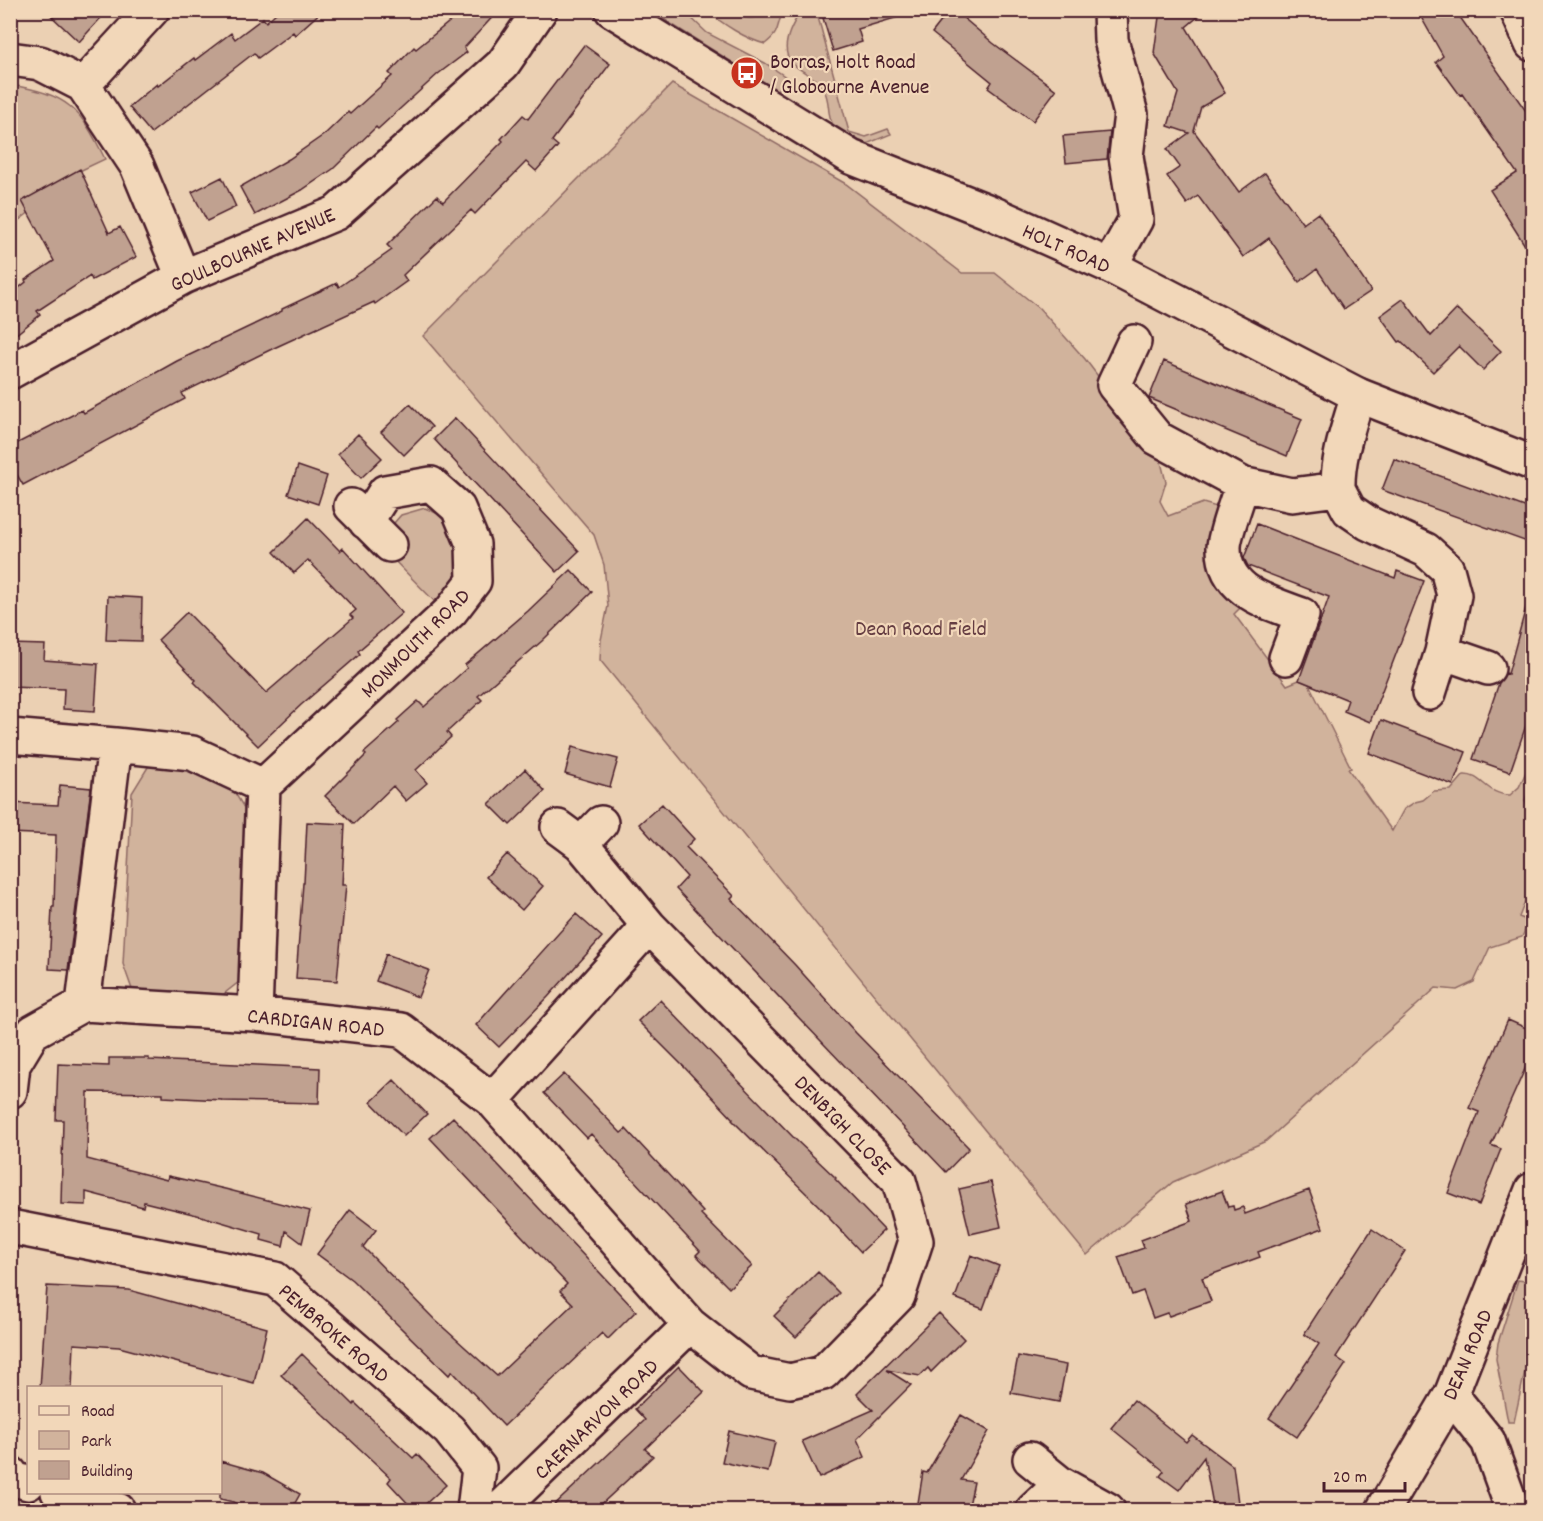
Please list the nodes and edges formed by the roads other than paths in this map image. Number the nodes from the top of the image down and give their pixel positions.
1 (152, 10) edge
2 (540, 10) edge
3 (612, 10) edge
4 (1517, 10) edge
5 (1103, 34) edge
6 (1533, 44) edge
7 (10, 59) edge
8 (83, 85) junction
9 (1110, 266) junction
10 (183, 277) junction
11 (1134, 342) dead end
12 (10, 372) edge
13 (1358, 395) junction
14 (1533, 463) edge
15 (1242, 484) junction
16 (1338, 489) junction
17 (390, 545) dead end
18 (1442, 652) junction
19 (1286, 658) dead end
20 (1488, 668) dead end
21 (1429, 693) dead end
22 (10, 736) edge
23 (115, 745) junction
24 (263, 786) junction
25 (580, 831) dead end
26 (649, 926) junction
27 (83, 1004) junction
28 (255, 1014) junction
29 (10, 1091) edge
30 (492, 1100) junction
31 (1533, 1190) edge
32 (10, 1227) edge
33 (690, 1325) junction
34 (1451, 1395) junction
35 (1030, 1459) dead end
36 (10, 1473) edge
37 (27, 1484) edge
38 (1061, 1484) junction
39 (65, 1494) edge
40 (118, 1510) edge
41 (474, 1510) edge
42 (500, 1510) edge
43 (1034, 1510) edge
44 (1108, 1510) edge
45 (1383, 1510) edge
46 (1513, 1510) edge

1 - 8 street
2 - 10 street, GOULBOURNE AVENUE
3 - 9 street, HOLT ROAD
4 - 6 street
5 - 9 street
7 - 8 street
8 - 10 street
9 - 13 street, HOLT ROAD
10 - 12 street, GOULBOURNE AVENUE
11 - 15 street
13 - 14 street, HOLT ROAD
13 - 16 street
15 - 16 street
15 - 19 street
16 - 18 street
17 - 24 street, MONMOUTH ROAD
18 - 20 street
18 - 21 street
22 - 23 street
23 - 24 street
23 - 27 street
24 - 28 street
25 - 26 street, DENBIGH CLOSE
26 - 30 street
26 - 33 street, DENBIGH CLOSE
27 - 28 street, CARDIGAN ROAD
27 - 29 street
28 - 30 street, CARDIGAN ROAD
30 - 33 street, CARDIGAN ROAD
31 - 34 street, DEAN ROAD
32 - 41 street, PEMBROKE ROAD
33 - 42 street, CAERNARVON ROAD
34 - 45 street, DEAN ROAD
34 - 46 street
35 - 38 street
36 - 37 street
38 - 43 street
38 - 44 street
39 - 40 street

